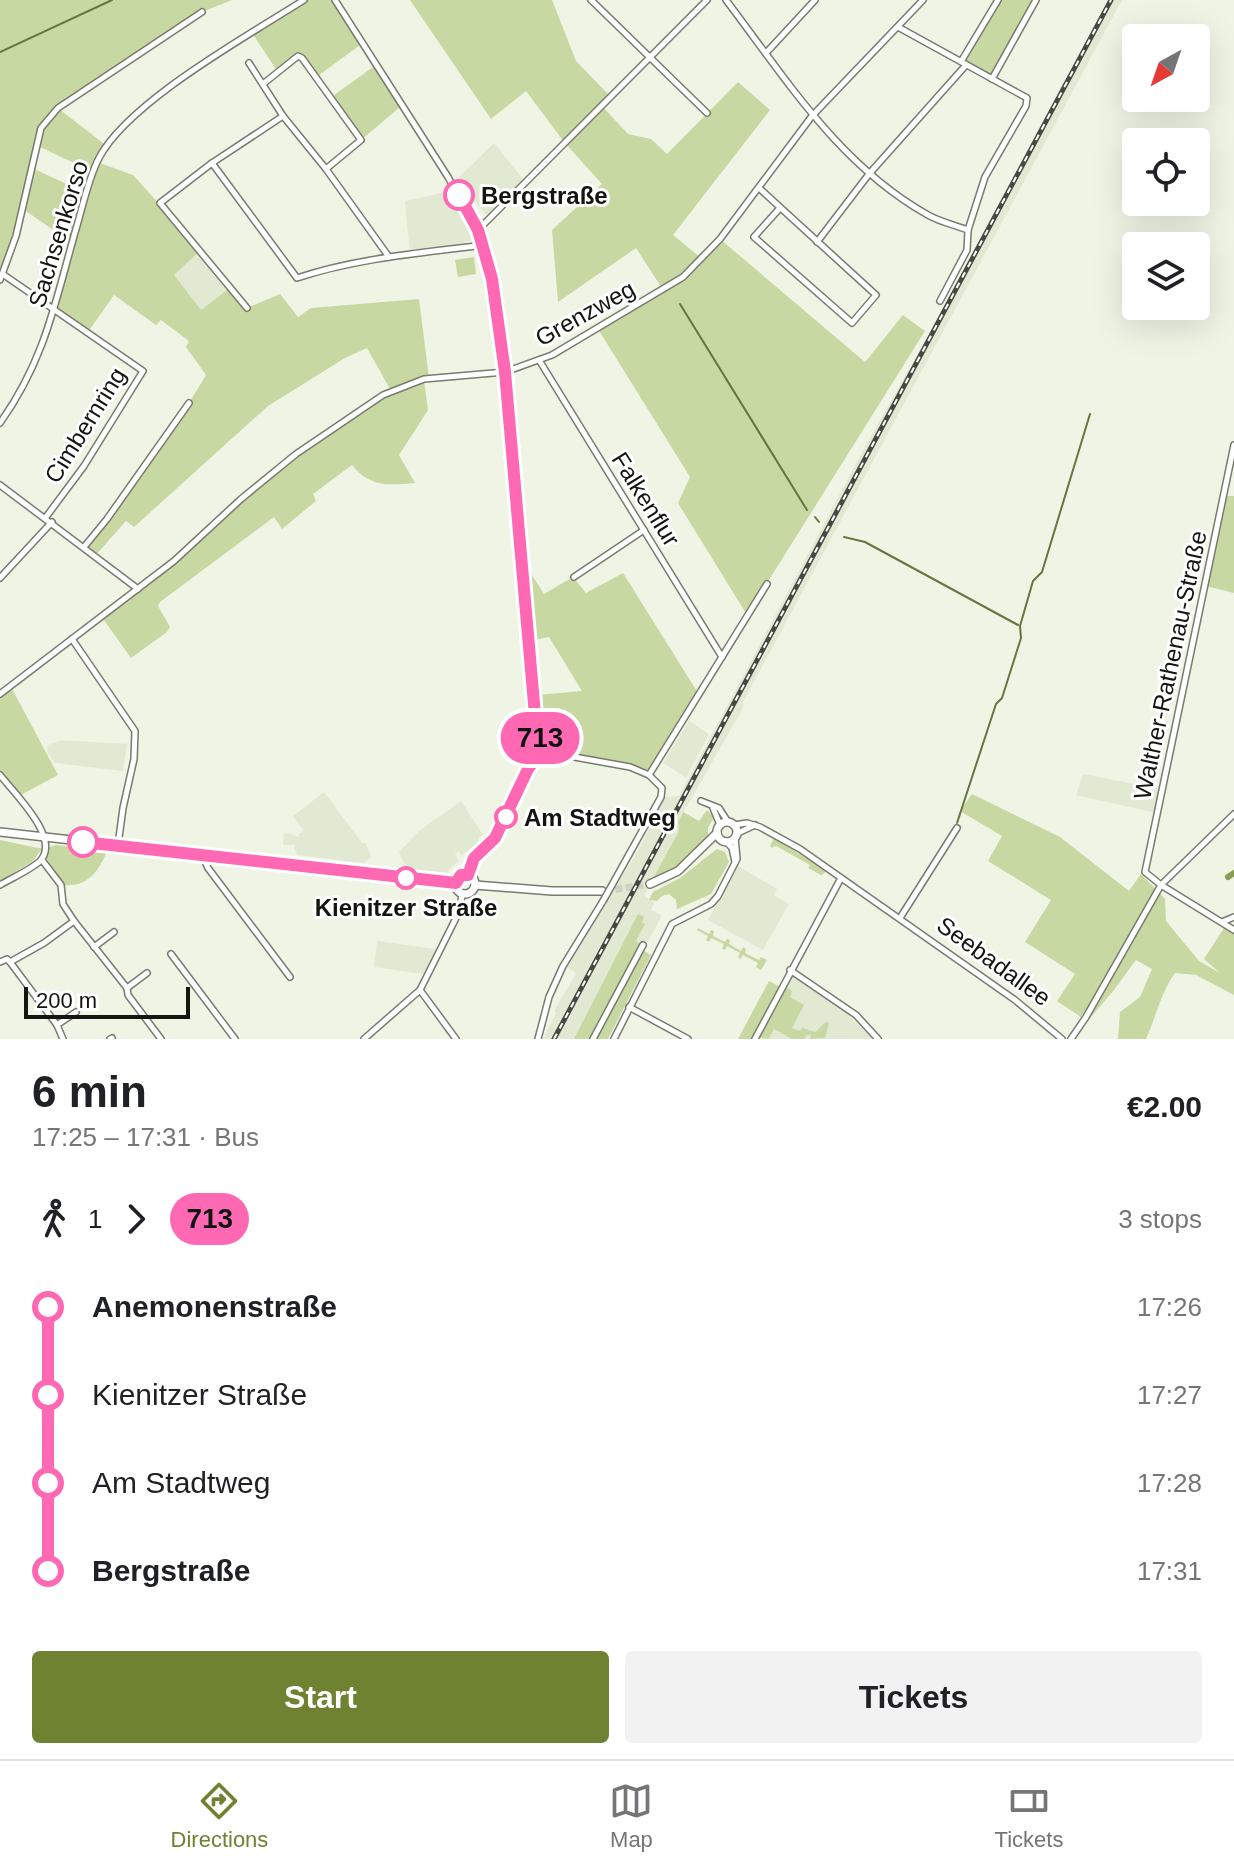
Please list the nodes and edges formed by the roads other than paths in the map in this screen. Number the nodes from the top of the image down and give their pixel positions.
1 (304, 0) edge
2 (335, 0) edge
3 (591, 0) edge
4 (707, 0) edge
5 (726, 0) edge
6 (815, 0) edge
7 (923, 0) edge
8 (998, 0) edge
9 (1036, 0) edge
10 (202, 12) dead end
11 (898, 27) junction
12 (766, 53) junction
13 (651, 58) junction
14 (249, 63) dead end
15 (964, 63) junction
16 (992, 79) junction
17 (263, 84) junction
18 (707, 113) dead end
19 (283, 116) junction
20 (812, 116) junction
21 (212, 163) junction
22 (326, 169) junction
23 (869, 174) junction
24 (759, 188) junction
25 (780, 208) junction
26 (478, 230) junction
27 (968, 230) junction
28 (817, 242) junction
29 (484, 245) junction
30 (389, 257) junction
31 (2, 277) edge
32 (940, 301) dead end
33 (247, 308) dead end
34 (54, 309) junction
35 (539, 360) junction
36 (505, 372) junction
37 (189, 403) dead end
38 (0, 423) edge
39 (1234, 445) edge
40 (0, 485) edge
41 (1224, 496) junction
42 (1234, 496) edge
43 (49, 520) junction
44 (644, 530) junction
45 (84, 547) junction
46 (574, 577) dead end
47 (0, 578) edge
48 (767, 584) dead end
49 (138, 589) junction
50 (72, 639) junction
51 (722, 657) junction
52 (0, 694) edge
53 (541, 751) junction
54 (0, 775) edge
55 (649, 775) junction
56 (1234, 814) edge
57 (957, 828) dead end
58 (718, 829) junction
59 (734, 830) junction
60 (0, 832) edge
61 (46, 838) junction
62 (724, 841) junction
63 (118, 846) junction
64 (703, 849) junction
65 (202, 855) junction
66 (42, 860) junction
67 (735, 863) junction
68 (468, 875) junction
69 (841, 878) junction
70 (456, 883) junction
71 (650, 884) tunnel mouth
72 (0, 885) edge
73 (475, 885) junction
74 (1161, 885) junction
75 (602, 891) tunnel mouth
76 (463, 893) junction
77 (1234, 917) edge
78 (900, 918) junction
79 (74, 921) junction
80 (1221, 922) junction
81 (1234, 930) edge
82 (114, 932) dead end
83 (643, 945) dead end
84 (94, 947) junction
85 (171, 954) dead end
86 (0, 962) edge
87 (10, 962) junction
88 (790, 970) junction
89 (147, 973) dead end
90 (290, 977) dead end
91 (127, 988) junction
92 (420, 990) junction
93 (629, 1007) junction
94 (76, 1012) dead end
95 (57, 1025) junction
96 (63, 1039) edge
97 (161, 1039) edge
98 (235, 1039) edge
99 (364, 1039) edge
100 (456, 1039) edge
101 (538, 1039) edge
102 (593, 1039) edge
103 (614, 1039) edge
104 (688, 1039) edge
105 (755, 1039) edge
106 (878, 1039) edge
107 (1062, 1039) edge
108 (1071, 1039) edge

1 - 34 street, Sachsenkorso
2 - 26 street
3 - 13 street
4 - 13 street
5 - 12 street
6 - 12 street
7 - 11 street, Grenzweg
8 - 15 street
9 - 16 street
10 - 31 street
11 - 15 street
11 - 20 street, Grenzweg
12 - 20 street
13 - 18 street
13 - 26 street
14 - 17 street
15 - 16 street
15 - 23 street
16 - 27 street
17 - 19 street
17 - 22 street
19 - 21 street
19 - 22 street
20 - 23 street
20 - 24 street, Grenzweg
21 - 30 street
21 - 33 street
22 - 30 street
23 - 27 street
23 - 28 street
24 - 25 street
24 - 35 street, Grenzweg
25 - 28 street
25 - 28 street
26 - 29 street
27 - 32 street
29 - 30 street
29 - 36 street
31 - 34 street, Cimbernring
34 - 38 street, Sachsenkorso
34 - 43 street, Cimbernring
35 - 36 street, Grenzweg
35 - 44 street, Falkenflur
36 - 49 street, Grenzweg
36 - 53 street
37 - 45 street
39 - 41 street, Walther-Rathenau-Straße
40 - 43 street
41 - 42 street
41 - 74 street, Walther-Rathenau-Straße
43 - 45 street
43 - 47 street, Cimbernring
44 - 46 street
44 - 51 street, Falkenflur
45 - 49 street
48 - 51 street
49 - 50 street, Grenzweg
50 - 52 street, Grenzweg
50 - 63 street
51 - 55 street
53 - 55 street
53 - 68 street
54 - 61 street
55 - 101 street, bridge
56 - 74 street
57 - 78 street, Seebadallee
58 - 59 street, Seebadallee
58 - 59 street
58 - 62 street
58 - 64 street
59 - 62 street, Seebadallee
59 - 67 street
59 - 69 street, Seebadallee
60 - 61 street
61 - 63 street
61 - 66 street
62 - 64 street
62 - 67 street
63 - 65 street
64 - 71 street
65 - 70 street
65 - 90 street
66 - 72 street
66 - 79 street
67 - 93 street
68 - 70 street
68 - 73 street
69 - 78 street, Seebadallee
69 - 88 street
70 - 76 street
73 - 75 street
73 - 76 street
74 - 80 street
74 - 108 street
76 - 92 street
77 - 80 street
78 - 107 street, Seebadallee
79 - 84 street
79 - 87 street
80 - 81 street
82 - 84 street
83 - 102 street
84 - 91 street
85 - 98 street
86 - 87 street
87 - 95 street
88 - 105 street
88 - 106 street
89 - 91 street
91 - 97 street
92 - 99 street
92 - 100 street
93 - 103 street
93 - 104 street
94 - 95 street
95 - 96 street

